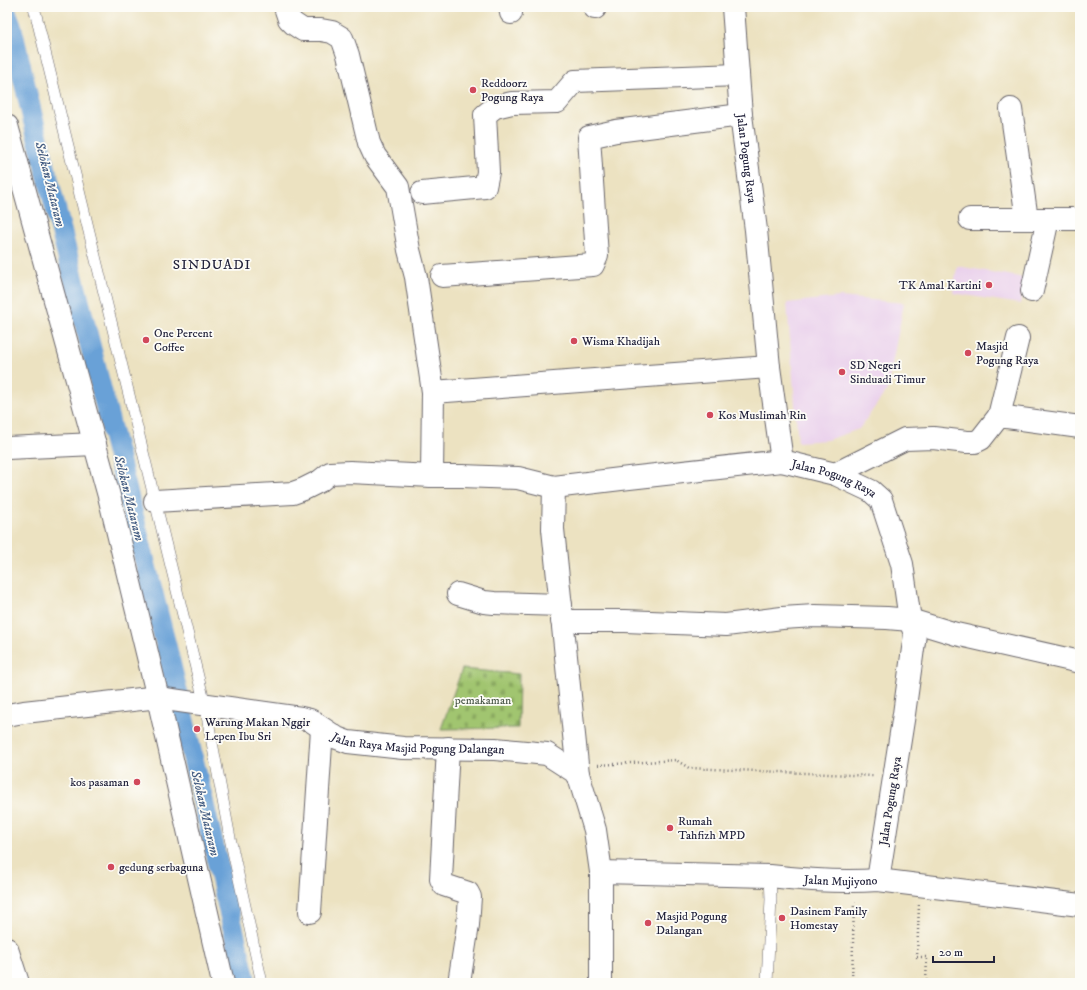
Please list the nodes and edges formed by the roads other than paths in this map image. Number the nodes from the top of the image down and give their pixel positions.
1 (34, 7) edge
2 (285, 7) edge
3 (732, 7) edge
4 (738, 75) junction
5 (1011, 109) dead end
6 (742, 115) junction
7 (7, 126) edge
8 (422, 194) dead end
9 (970, 219) dead end
10 (1038, 219) junction
11 (1080, 219) edge
12 (442, 276) dead end
13 (1032, 291) dead end
14 (1018, 338) dead end
15 (769, 367) junction
16 (433, 392) junction
17 (999, 416) junction
18 (1080, 427) edge
19 (95, 444) junction
20 (7, 448) edge
21 (782, 461) junction
22 (835, 474) junction
23 (432, 476) junction
24 (554, 487) junction
25 (155, 501) junction
26 (458, 594) dead end
27 (562, 613) junction
28 (910, 620) junction
29 (1080, 662) edge
30 (164, 699) junction
31 (199, 704) junction
32 (7, 715) edge
33 (322, 729) junction
34 (448, 748) junction
35 (578, 770) junction
36 (601, 872) junction
37 (770, 876) junction
38 (878, 880) junction
39 (1080, 904) edge
40 (310, 912) dead end
41 (7, 949) edge
42 (18, 983) edge
43 (223, 983) edge
44 (262, 983) edge
45 (459, 983) edge
46 (601, 983) edge
47 (767, 983) edge

1 - 25 lane
2 - 16 street
3 - 4 street, Jalan Pogung Raya
4 - 6 street, Jalan Pogung Raya
4 - 8 street
5 - 10 street
6 - 12 street
6 - 15 street, Jalan Pogung Raya
7 - 19 street
9 - 10 street
10 - 11 street
10 - 13 street
14 - 17 street
15 - 16 street
15 - 21 street, Jalan Pogung Raya
16 - 23 street
17 - 18 street
17 - 22 street
19 - 20 street
19 - 30 street
21 - 22 street, Jalan Pogung Raya
21 - 24 street
22 - 28 street, Jalan Pogung Raya
23 - 24 street
23 - 25 street
24 - 27 street
25 - 31 lane
26 - 27 street
27 - 28 street
27 - 35 street
28 - 29 street
28 - 38 street, Jalan Pogung Raya
30 - 31 street, Jalan Raya Masjid Pogung Dalangan
30 - 32 street, Jalan Raya Masjid Pogung Dalangan
30 - 43 street
31 - 33 street, Jalan Raya Masjid Pogung Dalangan
31 - 44 lane
33 - 34 street, Jalan Raya Masjid Pogung Dalangan
33 - 40 street
34 - 35 street, Jalan Raya Masjid Pogung Dalangan
34 - 45 street
35 - 36 street
36 - 37 street, Jalan Mujiyono
36 - 46 street
37 - 38 street, Jalan Mujiyono
37 - 47 lane
38 - 39 street, Jalan Mujiyono
41 - 42 street

